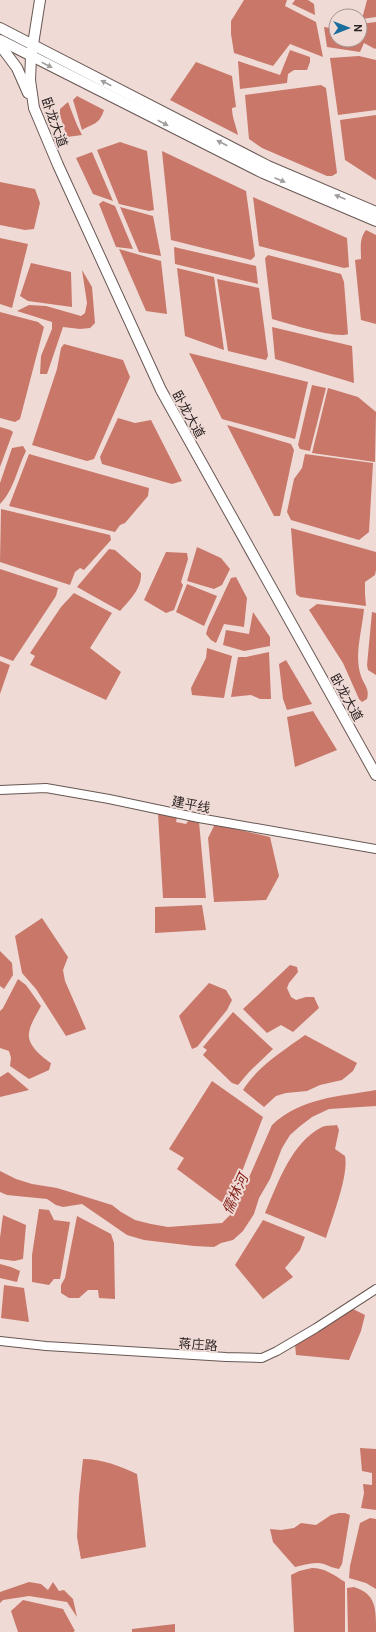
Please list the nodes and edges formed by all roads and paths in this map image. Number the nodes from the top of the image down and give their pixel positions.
1 (40, 0) edge
2 (0, 28) edge
3 (0, 40) edge
4 (0, 45) edge
5 (33, 46) junction
6 (31, 57) junction
7 (34, 108) junction
8 (376, 212) edge
9 (376, 221) edge
10 (376, 775) edge
11 (0, 790) edge
12 (376, 849) edge
13 (376, 1289) edge
14 (0, 1341) edge

1 - 5 main road, 卧龙大道
2 - 5 main road
3 - 6 main road
4 - 7 main road
5 - 6 main road, 卧龙大道
8 -> 5 main road
6 - 7 main road, 卧龙大道
6 -> 9 main road
7 - 10 main road, 卧龙大道
11 - 12 street, 建平线
13 - 14 street, 蒋庄路

